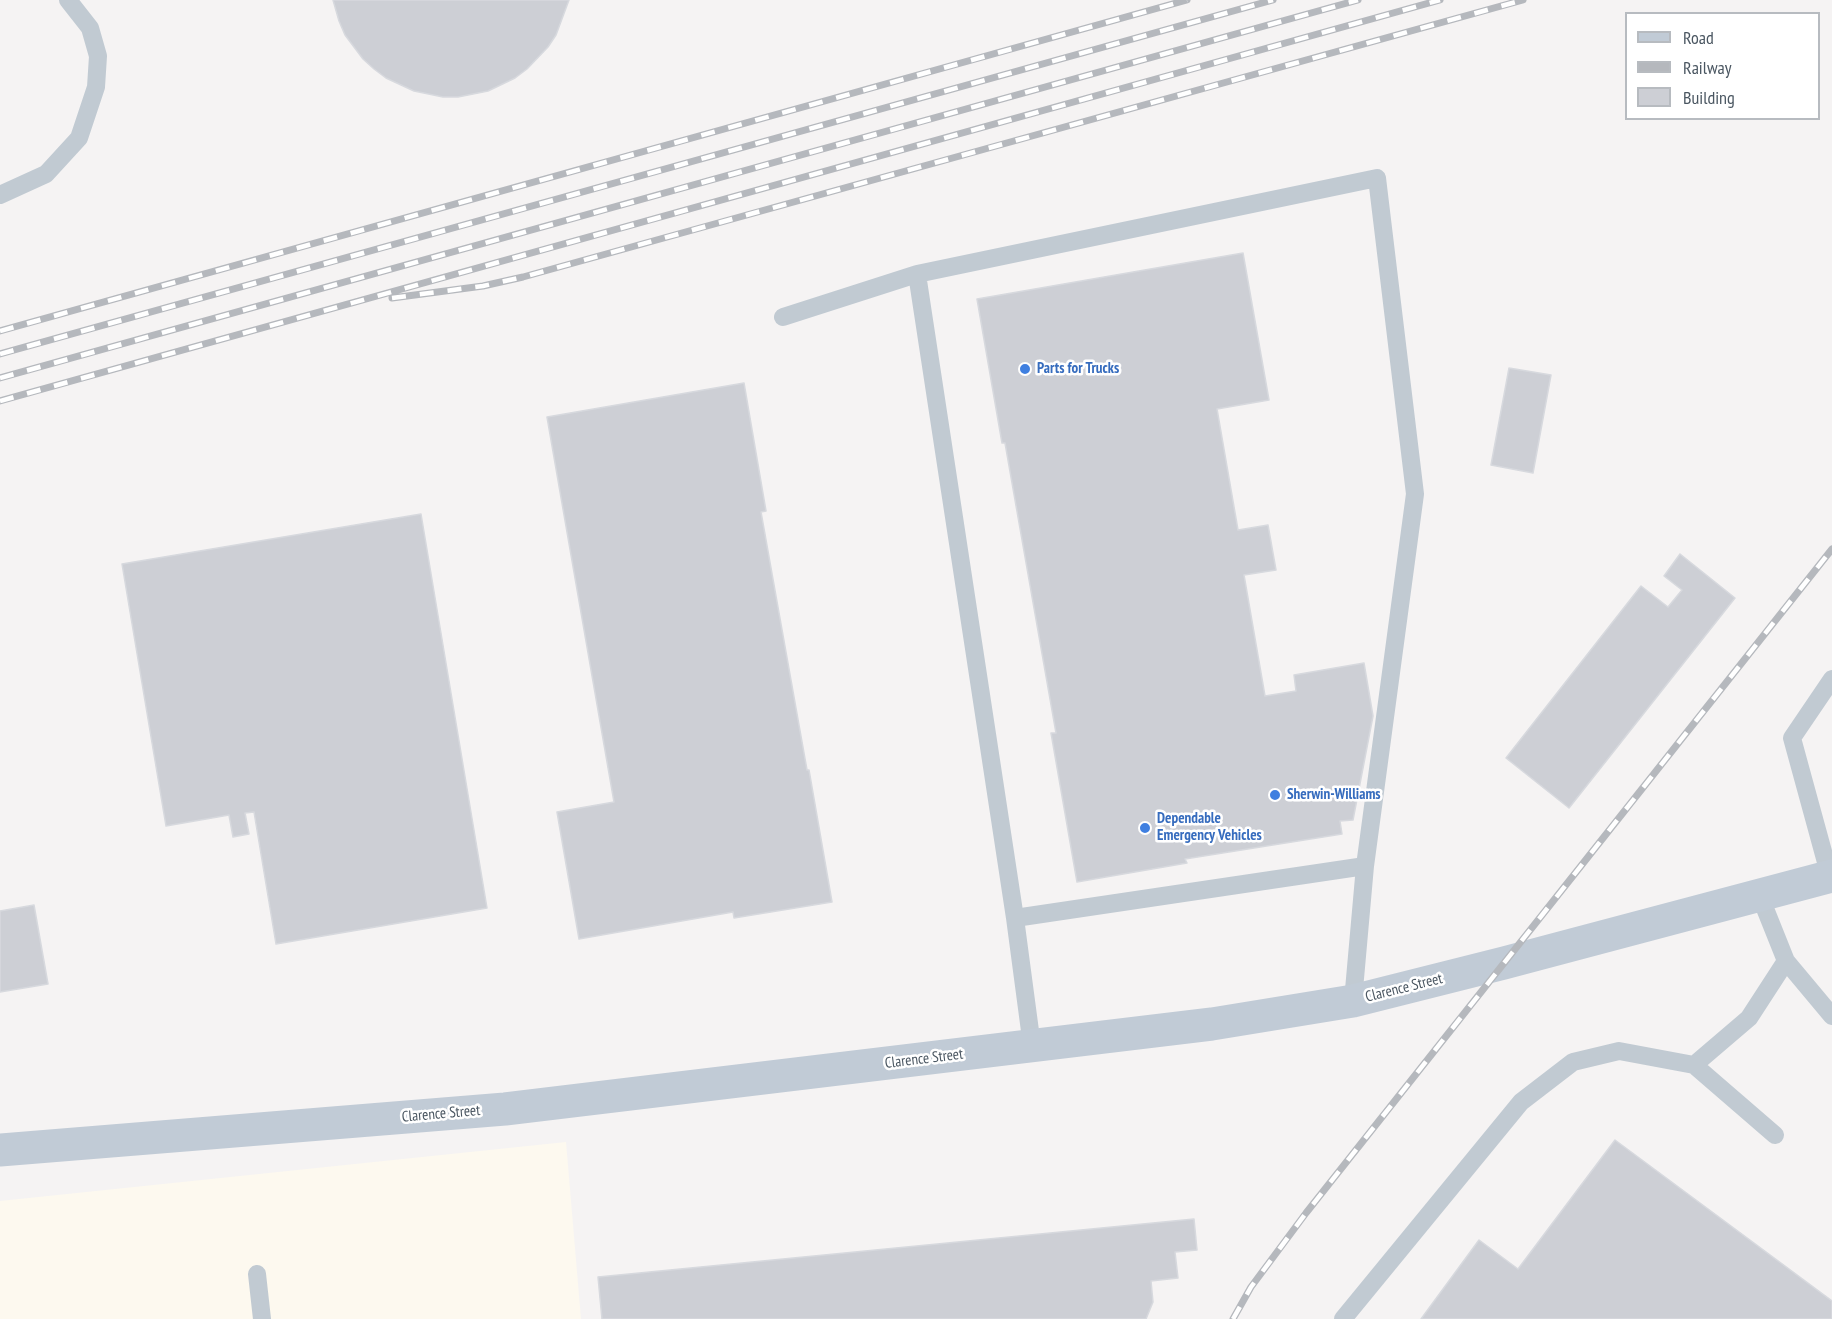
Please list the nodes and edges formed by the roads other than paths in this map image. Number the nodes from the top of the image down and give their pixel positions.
1 (68, 0) edge
2 (0, 195) edge
3 (917, 274) junction
4 (783, 317) dead end
5 (1832, 679) edge
6 (1365, 866) junction
7 (1831, 877) edge
8 (1760, 896) junction
9 (1015, 918) junction
10 (1786, 961) junction
11 (1353, 1001) junction
12 (1832, 1016) edge
13 (1032, 1046) junction
14 (1694, 1065) junction
15 (1774, 1135) dead end
16 (0, 1150) edge
17 (257, 1274) dead end
18 (262, 1319) edge
19 (1343, 1319) edge

1 - 2 lane
3 - 4 lane
3 - 6 lane
3 - 9 lane
5 - 7 lane
6 - 9 lane
6 - 11 lane
7 - 8 street, Clarence Street
8 - 10 lane
8 - 11 street, Clarence Street
9 - 13 lane
10 - 12 lane
10 - 14 lane
11 - 13 street, Clarence Street
13 - 16 street, Clarence Street
14 - 15 lane
14 - 19 lane
17 - 18 lane

